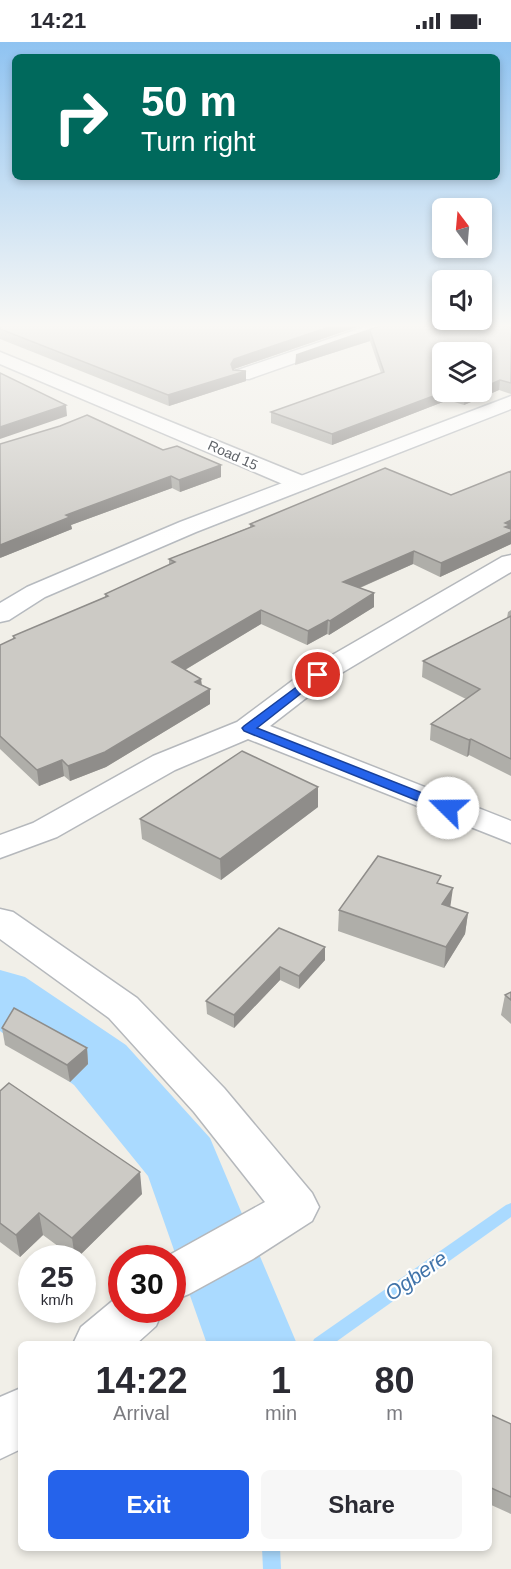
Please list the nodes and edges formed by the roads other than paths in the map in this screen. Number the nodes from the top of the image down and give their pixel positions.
1 (96, 397) edge
2 (511, 402) edge
3 (115, 405) junction
4 (94, 414) dead end
5 (251, 464) junction
6 (335, 469) junction
7 (300, 483) junction
8 (511, 562) edge
9 (0, 614) edge
10 (248, 728) junction
11 (511, 833) edge
12 (0, 847) edge
13 (0, 921) edge
14 (186, 1271) edge
15 (123, 1323) edge
16 (102, 1341) edge
17 (18, 1416) edge
18 (0, 1432) edge

1 - 3 street, Road 15
2 - 6 street
3 - 4 street
3 - 5 street, Road 15
5 - 6 street
5 - 7 street, Road 15
6 - 7 street
7 - 9 street
8 - 10 street
10 - 11 street
10 - 12 street
13 - 14 street
15 - 16 street
17 - 18 street

